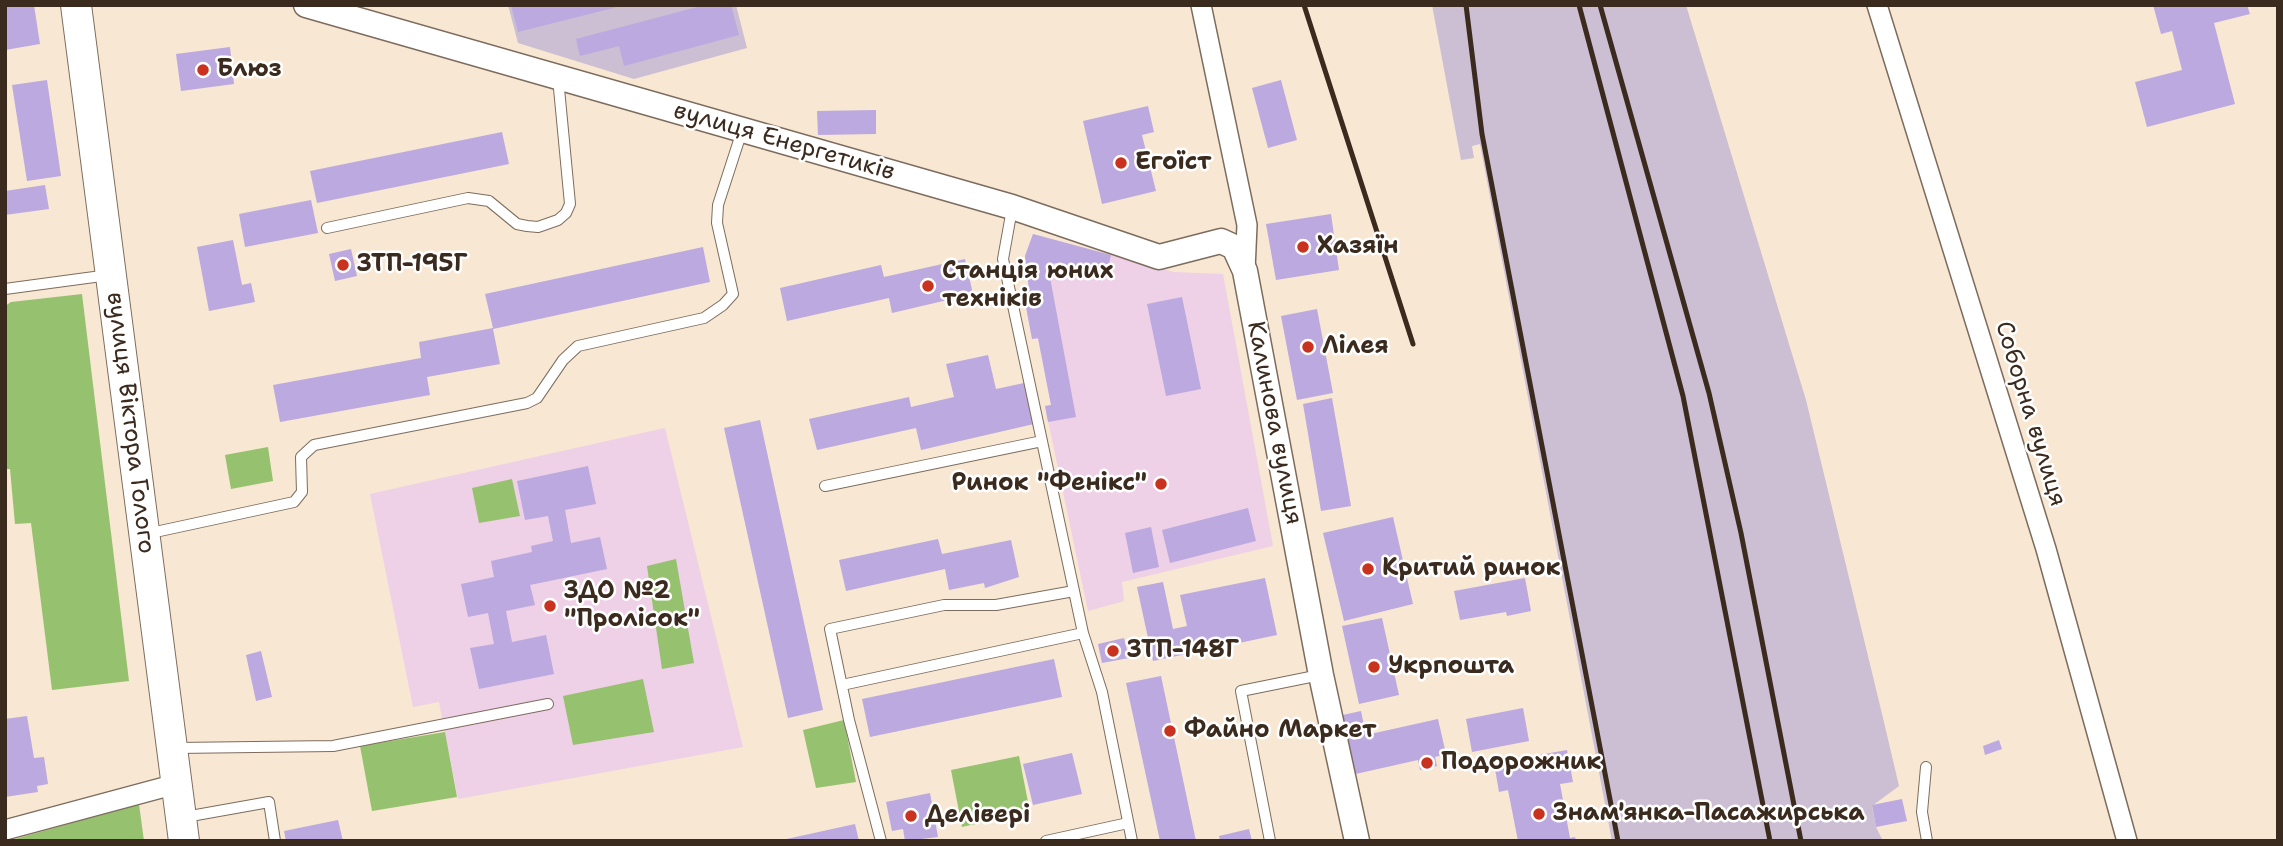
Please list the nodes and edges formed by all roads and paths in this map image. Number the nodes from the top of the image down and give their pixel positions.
1 (76, 5) edge
2 (306, 5) edge
3 (1201, 5) edge
4 (1877, 5) edge
5 (558, 78) junction
6 (742, 130) junction
7 (1012, 207) junction
8 (327, 228) dead end
9 (1245, 271) junction
10 (112, 275) junction
11 (5, 289) edge
12 (1042, 441) junction
13 (825, 486) dead end
14 (144, 534) junction
15 (1074, 591) junction
16 (1083, 633) junction
17 (1321, 675) junction
18 (842, 685) junction
19 (548, 704) dead end
20 (172, 748) junction
21 (1926, 767) dead end
22 (176, 784) junction
23 (1128, 823) junction
24 (182, 829) edge
25 (5, 830) edge
26 (275, 841) edge
27 (881, 841) edge
28 (1046, 841) edge
29 (1132, 841) edge
30 (1270, 841) edge
31 (1357, 841) edge
32 (1927, 841) edge
33 (2127, 841) edge

1 - 10 main road, вулиця Віктора Голого
2 - 5 street, вулиця Енергетиків
3 - 9 street, Калинова вулиця
4 - 33 street, Соборна вулиця
5 - 6 street, вулиця Енергетиків
5 - 8 lane
6 - 7 street, вулиця Енергетиків
6 - 14 lane
7 - 9 street, вулиця Енергетиків
7 - 12 lane
9 - 17 street, Калинова вулиця
10 - 11 lane
10 - 14 main road, вулиця Віктора Голого
12 - 13 lane
12 - 15 lane
14 - 20 main road, вулиця Віктора Голого
15 - 16 lane
15 - 18 lane
16 - 18 lane
16 - 23 lane
17 - 30 lane
17 - 31 street, Калинова вулиця
18 - 27 lane
19 - 20 lane
20 - 22 main road, вулиця Віктора Голого
21 - 32 lane
22 - 24 main road, вулиця Віктора Голого
22 - 25 street
23 - 28 lane
23 - 29 lane
24 - 26 lane

